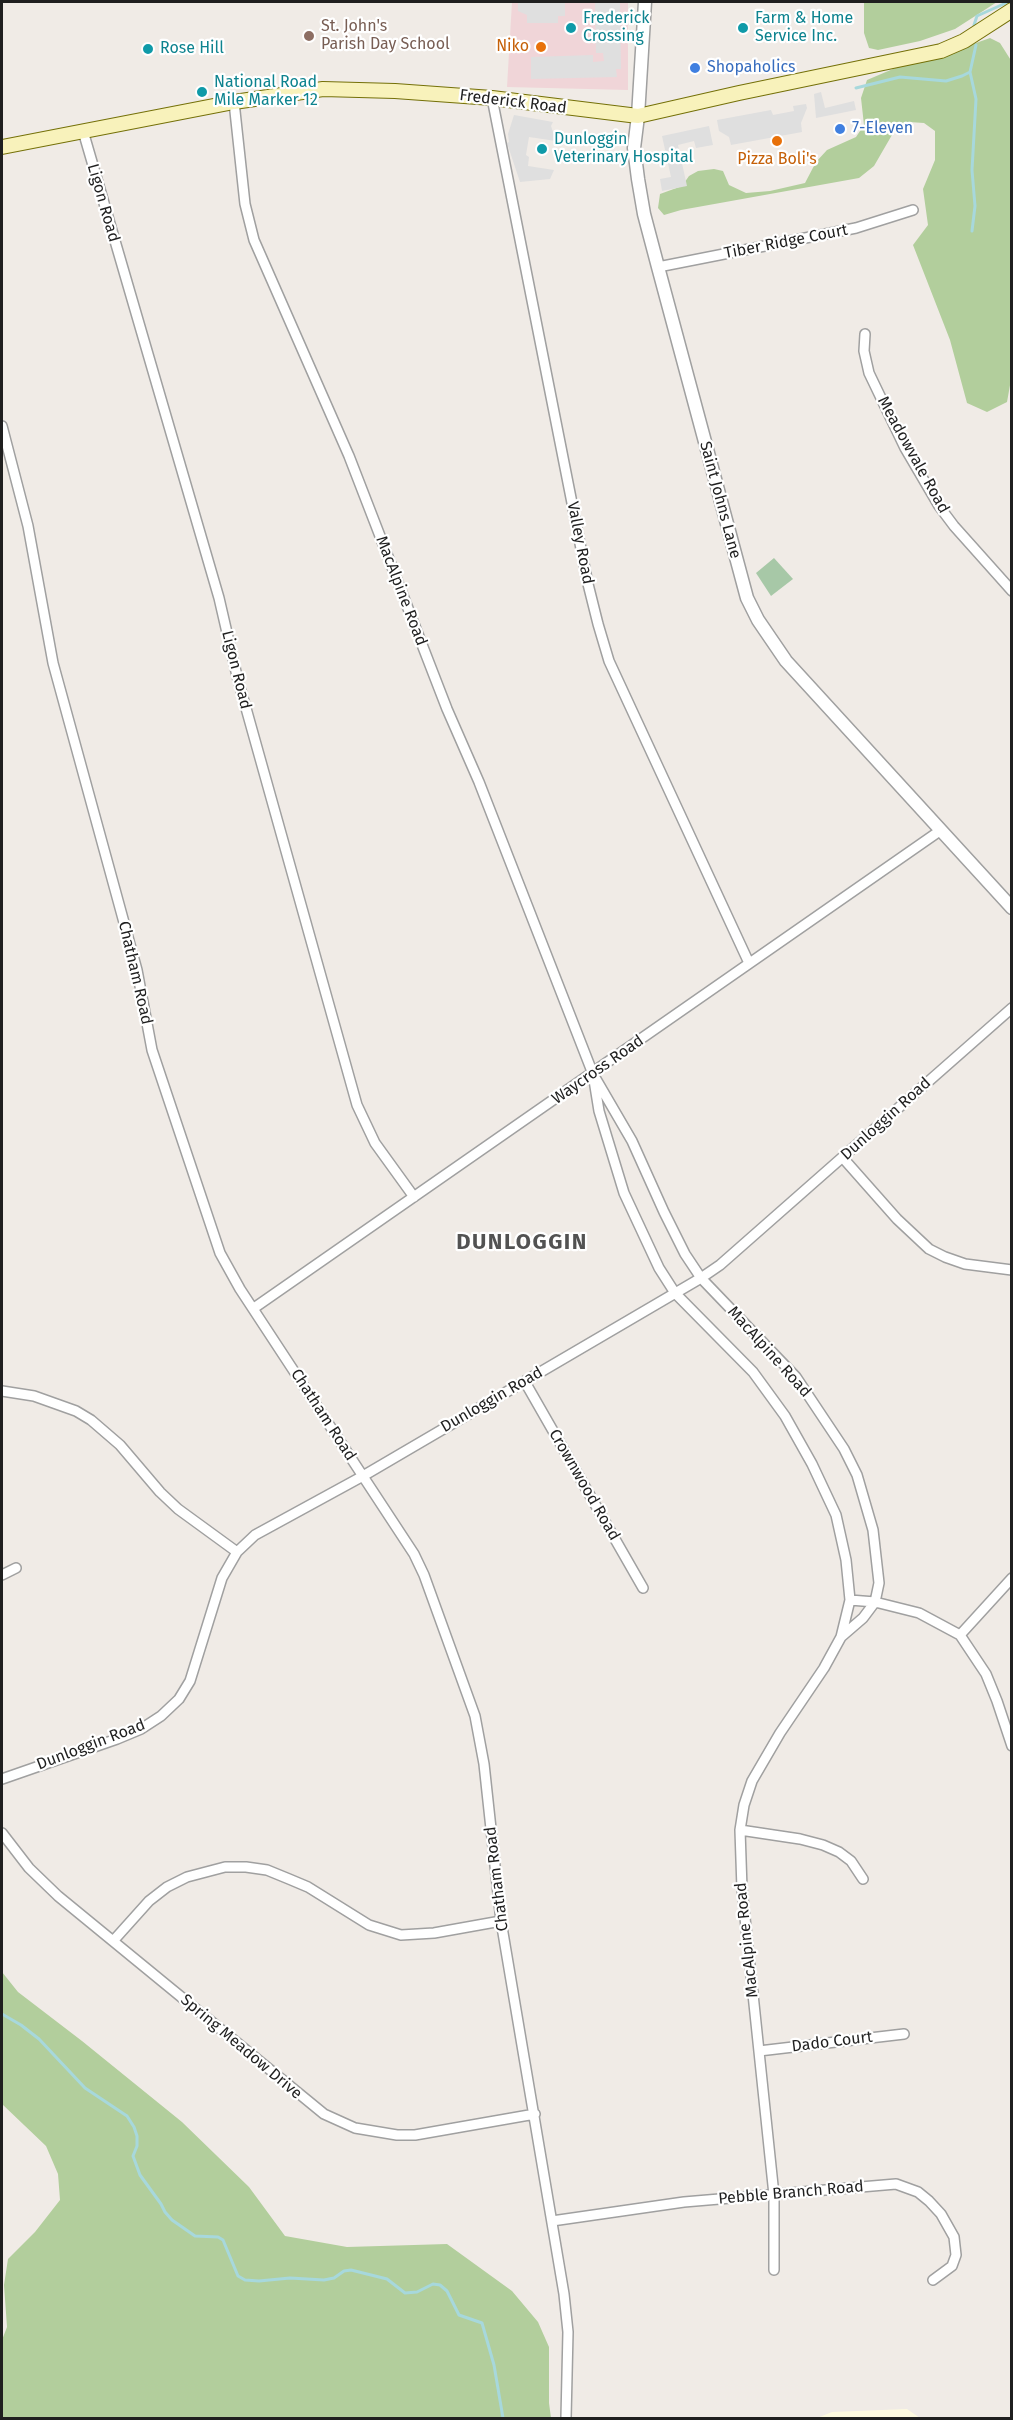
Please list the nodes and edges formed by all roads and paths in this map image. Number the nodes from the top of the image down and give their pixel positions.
1 (645, 2) edge
2 (1011, 10) edge
3 (492, 98) junction
4 (234, 102) junction
5 (638, 116) junction
6 (82, 131) junction
7 (3, 143) edge
8 (913, 210) dead end
9 (657, 267) junction
10 (865, 334) dead end
11 (2, 426) edge
12 (4, 442) edge
13 (1011, 591) edge
14 (941, 830) junction
15 (1011, 908) edge
16 (749, 963) junction
17 (1011, 1008) edge
18 (593, 1074) junction
19 (843, 1158) junction
20 (414, 1197) junction
21 (1011, 1270) edge
22 (701, 1278) junction
23 (675, 1293) junction
24 (254, 1308) junction
25 (525, 1382) junction
26 (2, 1390) edge
27 (363, 1476) junction
28 (237, 1552) junction
29 (16, 1568) dead end
30 (2, 1575) edge
31 (1011, 1578) edge
32 (643, 1588) dead end
33 (850, 1600) junction
34 (875, 1602) junction
35 (960, 1635) junction
36 (841, 1637) junction
37 (1011, 1746) edge
38 (2, 1779) edge
39 (740, 1830) junction
40 (2, 1833) edge
41 (863, 1879) dead end
42 (501, 1920) junction
43 (114, 1940) junction
44 (904, 2034) dead end
45 (759, 2051) junction
46 (535, 2114) junction
47 (774, 2195) junction
48 (552, 2221) junction
49 (774, 2270) dead end
50 (933, 2280) dead end
51 (566, 2418) edge

1 - 5 street, Saint Johns Lane
2 - 5 main road, Frederick Road
3 - 4 main road, Frederick Road
3 - 5 main road, Frederick Road
3 - 16 street, Valley Road
4 - 6 main road, Frederick Road
4 - 18 street, MacAlpine Road
5 - 9 street, Saint Johns Lane
6 - 7 main road, Frederick Road
6 - 20 street, Ligon Road
8 - 9 street, Tiber Ridge Court
9 - 14 street, Saint Johns Lane
10 - 13 street, Meadowvale Road
11 - 12 street, Chatham Road
12 - 24 street, Chatham Road
14 - 15 street, Saint Johns Lane
14 - 16 street, Waycross Road
16 - 18 street, Waycross Road
17 - 19 street, Dunloggin Road
18 - 20 street, Waycross Road
18 - 22 street, MacAlpine Road
18 - 23 street, MacAlpine Road
19 - 21 street
19 - 22 street, Dunloggin Road
20 - 24 street, Waycross Road
22 - 23 street, Dunloggin Road
22 - 34 street, MacAlpine Road
23 - 25 street, Dunloggin Road
23 - 33 street, MacAlpine Road
24 - 27 street, Chatham Road
25 - 27 street, Dunloggin Road
25 - 32 street, Crownwood Road
26 - 28 street
27 - 28 street, Dunloggin Road
27 - 42 street, Chatham Road
28 - 38 street, Dunloggin Road
29 - 30 street
31 - 35 street
33 - 34 street
33 - 36 street, MacAlpine Road
34 - 35 street
34 - 36 street, MacAlpine Road
35 - 37 street
36 - 39 street, MacAlpine Road
39 - 41 street
39 - 45 street, MacAlpine Road
40 - 43 street, Spring Meadow Drive
42 - 43 street
42 - 46 street, Chatham Road
43 - 46 street, Spring Meadow Drive
44 - 45 street, Dado Court
45 - 47 street, MacAlpine Road
46 - 48 street, Chatham Road
47 - 48 street, Pebble Branch Road
47 - 49 street, MacAlpine Road
47 - 50 street, Pebble Branch Road
48 - 51 street, Chatham Road

